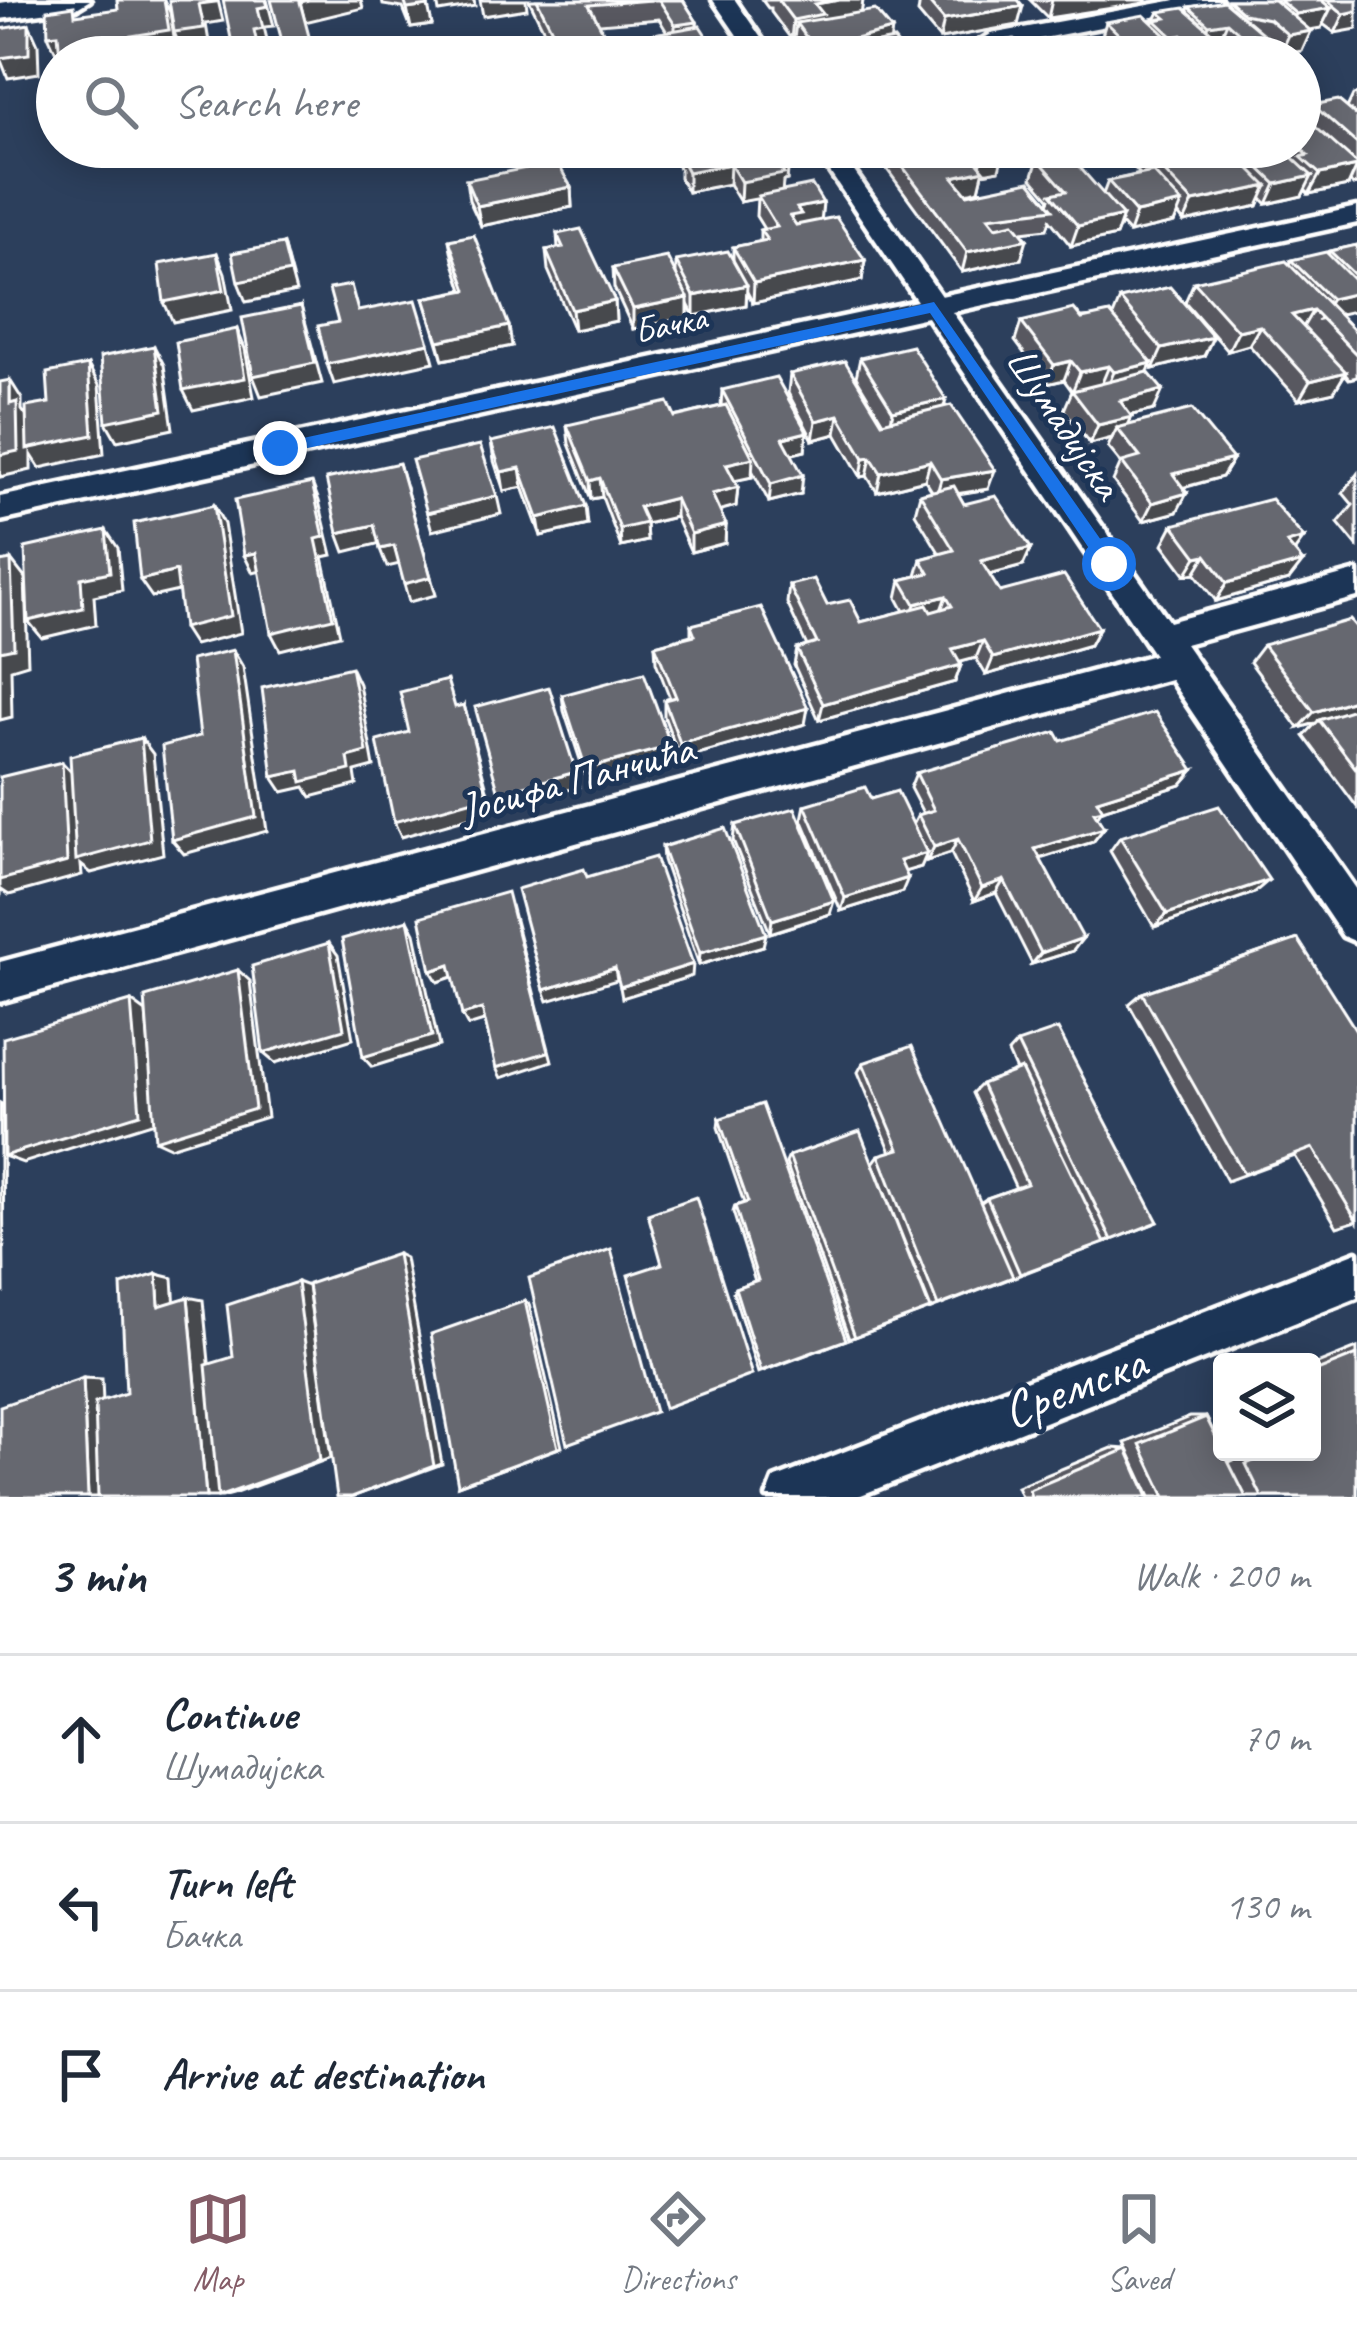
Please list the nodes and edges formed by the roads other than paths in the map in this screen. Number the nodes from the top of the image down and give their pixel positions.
1 (77, 0) edge
2 (724, 0) edge
3 (1210, 0) edge
4 (0, 11) edge
5 (749, 36) edge
6 (1019, 36) edge
7 (839, 168) edge
8 (1357, 215) edge
9 (934, 307) junction
10 (0, 509) edge
11 (1357, 584) edge
12 (1168, 651) junction
13 (1357, 923) edge
14 (0, 982) edge
15 (1357, 1275) edge
16 (792, 1497) edge

1 - 4 street
2 - 5 street
3 - 6 street
7 - 9 street, Шумадијска
8 - 9 street, Бачка
9 - 10 street, Бачка
9 - 12 street, Шумадијска
11 - 12 street, Јосифа Панчића
12 - 13 street, Шумадијска
12 - 14 street, Јосифа Панчића
15 - 16 street, Сремска

